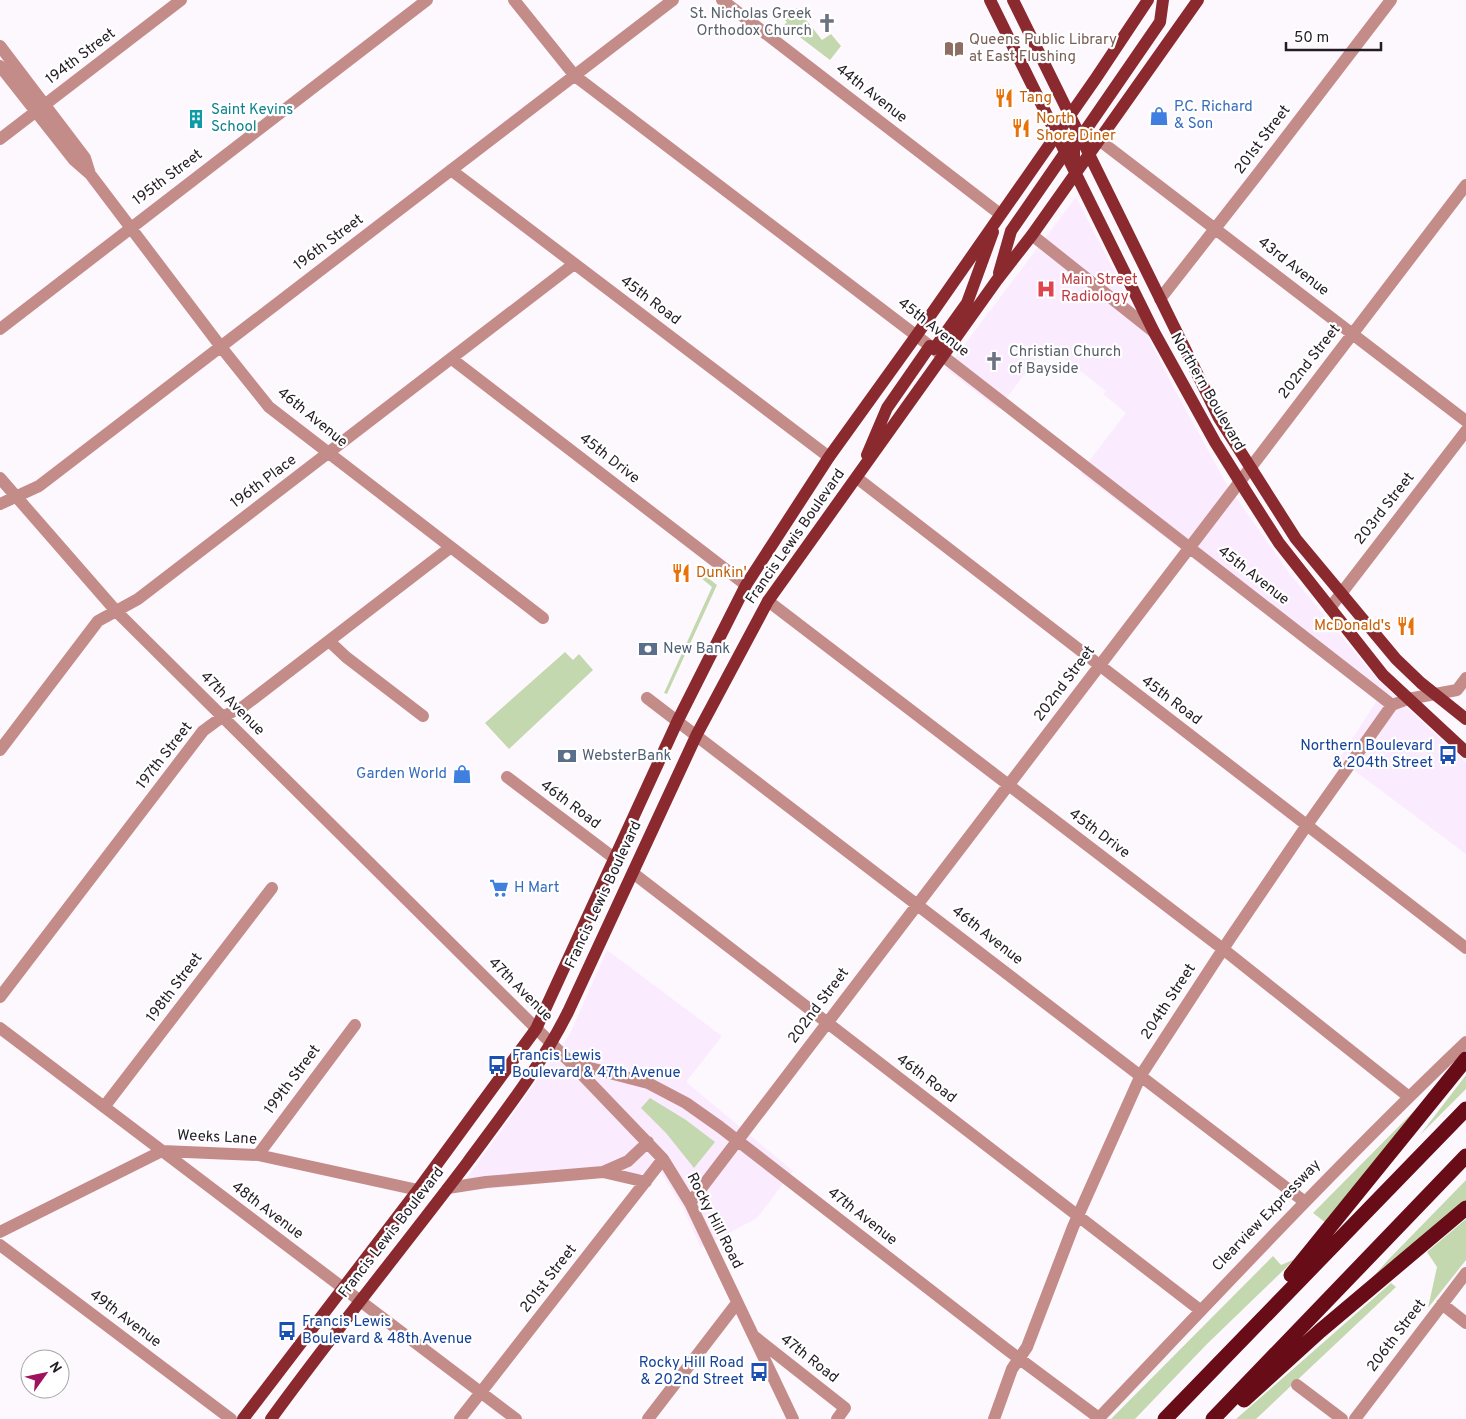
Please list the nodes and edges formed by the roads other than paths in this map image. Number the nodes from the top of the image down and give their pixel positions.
1 (181, 0) edge
2 (428, 0) edge
3 (514, 0) edge
4 (673, 0) edge
5 (722, 0) edge
6 (990, 0) edge
7 (1013, 0) edge
8 (1148, 0) edge
9 (1163, 0) edge
10 (1198, 0) edge
11 (1391, 0) edge
12 (0, 46) edge
13 (0, 66) edge
14 (575, 76) junction
15 (40, 108) junction
16 (1071, 118) junction
17 (1056, 134) junction
18 (1081, 138) junction
19 (0, 139) edge
20 (1099, 140) junction
21 (1066, 152) junction
22 (1089, 154) junction
23 (451, 170) junction
24 (1074, 171) junction
25 (1466, 185) edge
26 (1000, 214) junction
27 (130, 228) junction
28 (1216, 228) junction
29 (1032, 235) junction
30 (574, 264) junction
31 (997, 280) junction
32 (1160, 299) junction
33 (0, 329) edge
34 (1154, 332) junction
35 (1352, 334) junction
36 (916, 336) junction
37 (221, 347) junction
38 (936, 350) junction
39 (452, 358) junction
40 (1466, 421) edge
41 (1466, 431) edge
42 (328, 453) junction
43 (829, 457) junction
44 (1250, 467) junction
45 (0, 478) edge
46 (856, 478) junction
47 (1240, 481) junction
48 (17, 496) junction
49 (0, 504) edge
50 (451, 547) junction
51 (1190, 548) junction
52 (746, 585) junction
53 (1341, 593) junction
54 (768, 601) junction
55 (1330, 608) junction
56 (116, 611) junction
57 (543, 618) dead end
58 (329, 641) junction
59 (1099, 666) junction
60 (1466, 678) edge
61 (1436, 694) junction
62 (647, 698) dead end
63 (1408, 699) junction
64 (1392, 705) junction
65 (424, 716) dead end
66 (222, 717) junction
67 (1466, 719) edge
68 (678, 720) junction
69 (697, 734) junction
70 (0, 750) edge
71 (1466, 752) edge
72 (507, 778) dead end
73 (1008, 785) junction
74 (1307, 825) junction
75 (614, 858) junction
76 (633, 873) junction
77 (272, 888) dead end
78 (918, 904) junction
79 (1466, 948) edge
80 (1222, 949) junction
81 (0, 997) edge
82 (827, 1024) junction
83 (355, 1025) dead end
84 (0, 1028) edge
85 (536, 1029) junction
86 (1466, 1042) edge
87 (552, 1045) junction
88 (1466, 1059) edge
89 (570, 1063) junction
90 (1141, 1075) junction
91 (1409, 1097) junction
92 (104, 1108) junction
93 (1466, 1109) edge
94 (737, 1141) junction
95 (648, 1142) junction
96 (162, 1151) junction
97 (258, 1155) junction
98 (1466, 1156) edge
99 (663, 1159) junction
100 (603, 1172) junction
101 (646, 1182) junction
102 (448, 1188) junction
103 (418, 1190) junction
104 (1305, 1202) junction
105 (690, 1203) junction
106 (1466, 1208) edge
107 (1078, 1216) junction
108 (0, 1232) edge
109 (0, 1245) edge
110 (1466, 1273) edge
111 (344, 1289) junction
112 (359, 1301) junction
113 (737, 1303) junction
114 (1442, 1304) junction
115 (1200, 1310) junction
116 (1466, 1323) edge
117 (753, 1335) junction
118 (1231, 1349) junction
119 (1019, 1359) junction
120 (1297, 1385) dead end
121 (480, 1392) junction
122 (231, 1419) edge
123 (243, 1419) edge
124 (271, 1419) edge
125 (460, 1419) edge
126 (516, 1419) edge
127 (648, 1419) edge
128 (794, 1419) edge
129 (837, 1419) edge
130 (994, 1419) edge
131 (1098, 1419) edge
132 (1165, 1419) edge
133 (1213, 1419) edge
134 (1222, 1419) edge
135 (1342, 1419) edge
136 (1355, 1419) edge

1 - 15 street, 194th Street
2 - 27 street, 195th Street
3 - 14 street, 45th Avenue
4 - 14 street, 196th Street
5 - 26 street, 44th Avenue
6 - 17 main road, Northern Boulevard
7 - 16 main road, Northern Boulevard
8 - 16 main road, Francis Lewis Boulevard
9 - 18 main road
10 - 20 main road, Francis Lewis Boulevard
11 - 28 street, 201st Street
12 - 15 street, 46th Avenue
13 - 15 street, 46th Avenue
14 - 23 street, 196th Street
14 - 36 street, 45th Avenue
15 - 19 street, 194th Street
15 - 27 street, 46th Avenue
16 - 17 main road, Francis Lewis Boulevard
16 - 18 main road, Northern Boulevard
16 - 21 main road
17 - 21 main road, Northern Boulevard
17 - 26 main road, Francis Lewis Boulevard
18 - 22 main road, Northern Boulevard
18 - 24 main road
20 - 22 main road, Francis Lewis Boulevard
20 - 28 street, 43rd Avenue
21 - 24 main road, Northern Boulevard
21 - 31 main road
22 - 24 main road, Francis Lewis Boulevard
22 - 32 main road, Northern Boulevard
23 - 30 street, 45th Road
23 - 37 street, 196th Street
24 - 29 main road, Francis Lewis Boulevard
24 - 34 main road, Northern Boulevard
25 - 35 street, 202nd Street
26 - 36 main road, Francis Lewis Boulevard
26 - 38 main road
27 - 33 street, 195th Street
27 - 37 street, 46th Avenue
28 - 32 street, 201st Street
28 - 35 street, 43rd Avenue
29 - 31 main road, Francis Lewis Boulevard
29 - 34 street
30 - 39 street, 196th Place
30 - 43 street, 45th Road
31 - 38 main road, Francis Lewis Boulevard
32 - 44 main road, Northern Boulevard
34 - 47 main road, Northern Boulevard
35 - 40 street, 43rd Avenue
35 - 44 street, 202nd Street
36 - 38 street, 45th Avenue
36 - 43 main road, Francis Lewis Boulevard
37 - 42 street, 46th Avenue
37 - 48 street, 196th Street
38 - 46 main road, Francis Lewis Boulevard
38 - 46 main road
38 - 51 street, 45th Avenue
39 - 42 street, 196th Place
39 - 52 street, 45th Drive
41 - 53 street, 203rd Street
42 - 50 street, 46th Avenue
42 - 56 street, 196th Place
43 - 52 main road, Francis Lewis Boulevard
44 - 47 street, 202nd Street
44 - 53 main road, Northern Boulevard
45 - 48 street, 47th Avenue
46 - 54 main road, Francis Lewis Boulevard
46 - 59 street, 45th Road
47 - 51 street, 202nd Street
47 - 55 main road, Northern Boulevard
48 - 49 street, 196th Street
48 - 56 street, 47th Avenue
50 - 57 street, 46th Avenue
50 - 58 street, 197th Street
51 - 59 street, 202nd Street
51 - 64 street, 45th Avenue
52 - 68 main road, Francis Lewis Boulevard
53 - 55 street, 203rd Street
53 - 61 main road, Northern Boulevard
54 - 69 main road, Francis Lewis Boulevard
54 - 73 street, 45th Drive
55 - 63 main road, Northern Boulevard
56 - 66 street, 47th Avenue
56 - 70 street, 196th Place
58 - 65 street
58 - 66 street, 197th Street
59 - 73 street, 202nd Street
59 - 74 street, 45th Road
60 - 61 street
61 - 63 street
61 - 67 main road, Northern Boulevard
62 - 68 street, 46th Avenue
63 - 64 street
63 - 71 main road, Northern Boulevard
64 - 74 street, 204th Street
66 - 81 street, 197th Street
66 - 85 street, 47th Avenue
68 - 69 street, 46th Avenue
68 - 75 main road, Francis Lewis Boulevard
69 - 76 main road, Francis Lewis Boulevard
69 - 78 street, 46th Avenue
72 - 75 street, 46th Road
73 - 78 street, 202nd Street
73 - 80 street, 45th Drive
74 - 79 street, 45th Road
74 - 80 street, 204th Street
75 - 85 main road, Francis Lewis Boulevard
76 - 82 street, 46th Road
76 - 87 main road, Francis Lewis Boulevard
77 - 92 street, 198th Street
78 - 82 street, 202nd Street
78 - 90 street, 46th Avenue
80 - 90 street, 204th Street
80 - 91 street, 45th Drive
82 - 94 street, 202nd Street
82 - 107 street, 46th Road
83 - 97 street, 199th Street
84 - 92 street, 48th Avenue
85 - 87 street, 47th Avenue
85 - 103 main road, Francis Lewis Boulevard
86 - 91 street, Clearview Expressway
87 - 89 street, 47th Avenue
87 - 102 main road, Francis Lewis Boulevard
88 - 118 highway
89 - 94 street, 47th Avenue
89 - 95 street, Rocky Hill Road
90 - 104 street, 46th Avenue
90 - 107 street, 204th Street
91 - 104 street, Clearview Expressway
92 - 96 street, 48th Avenue
93 - 118 highway
94 - 105 street, 202nd Street
94 - 119 street, 47th Avenue
95 - 99 street, Rocky Hill Road
95 - 100 street
96 - 97 street, Weeks Lane
96 - 108 street, Weeks Lane
96 - 111 street, 48th Avenue
97 - 103 street, Weeks Lane
98 - 133 highway
99 - 101 street, 201st Street
99 - 105 street, Rocky Hill Road
100 - 101 street
100 - 102 street
101 - 121 street, 201st Street
102 - 112 main road, Francis Lewis Boulevard
103 - 111 main road, Francis Lewis Boulevard
104 - 115 street, Clearview Expressway
105 - 113 street, Rocky Hill Road
106 - 134 highway
107 - 115 street, 46th Road
107 - 119 street, 204th Street
109 - 122 street, 49th Avenue
110 - 114 street, 206th Street
111 - 112 street, 48th Avenue
111 - 123 main road, Francis Lewis Boulevard
112 - 121 street, 48th Avenue
112 - 124 main road, Francis Lewis Boulevard
113 - 117 street, Rocky Hill Road
113 - 127 street
114 - 116 street
114 - 136 street, 206th Street
115 - 131 street, Clearview Expressway
117 - 128 street, Rocky Hill Road
117 - 129 street, 47th Road
118 - 132 highway
119 - 130 street, 204th Street
119 - 131 street, 47th Avenue
120 - 135 street
121 - 125 street, 201st Street
121 - 126 street, 48th Avenue

